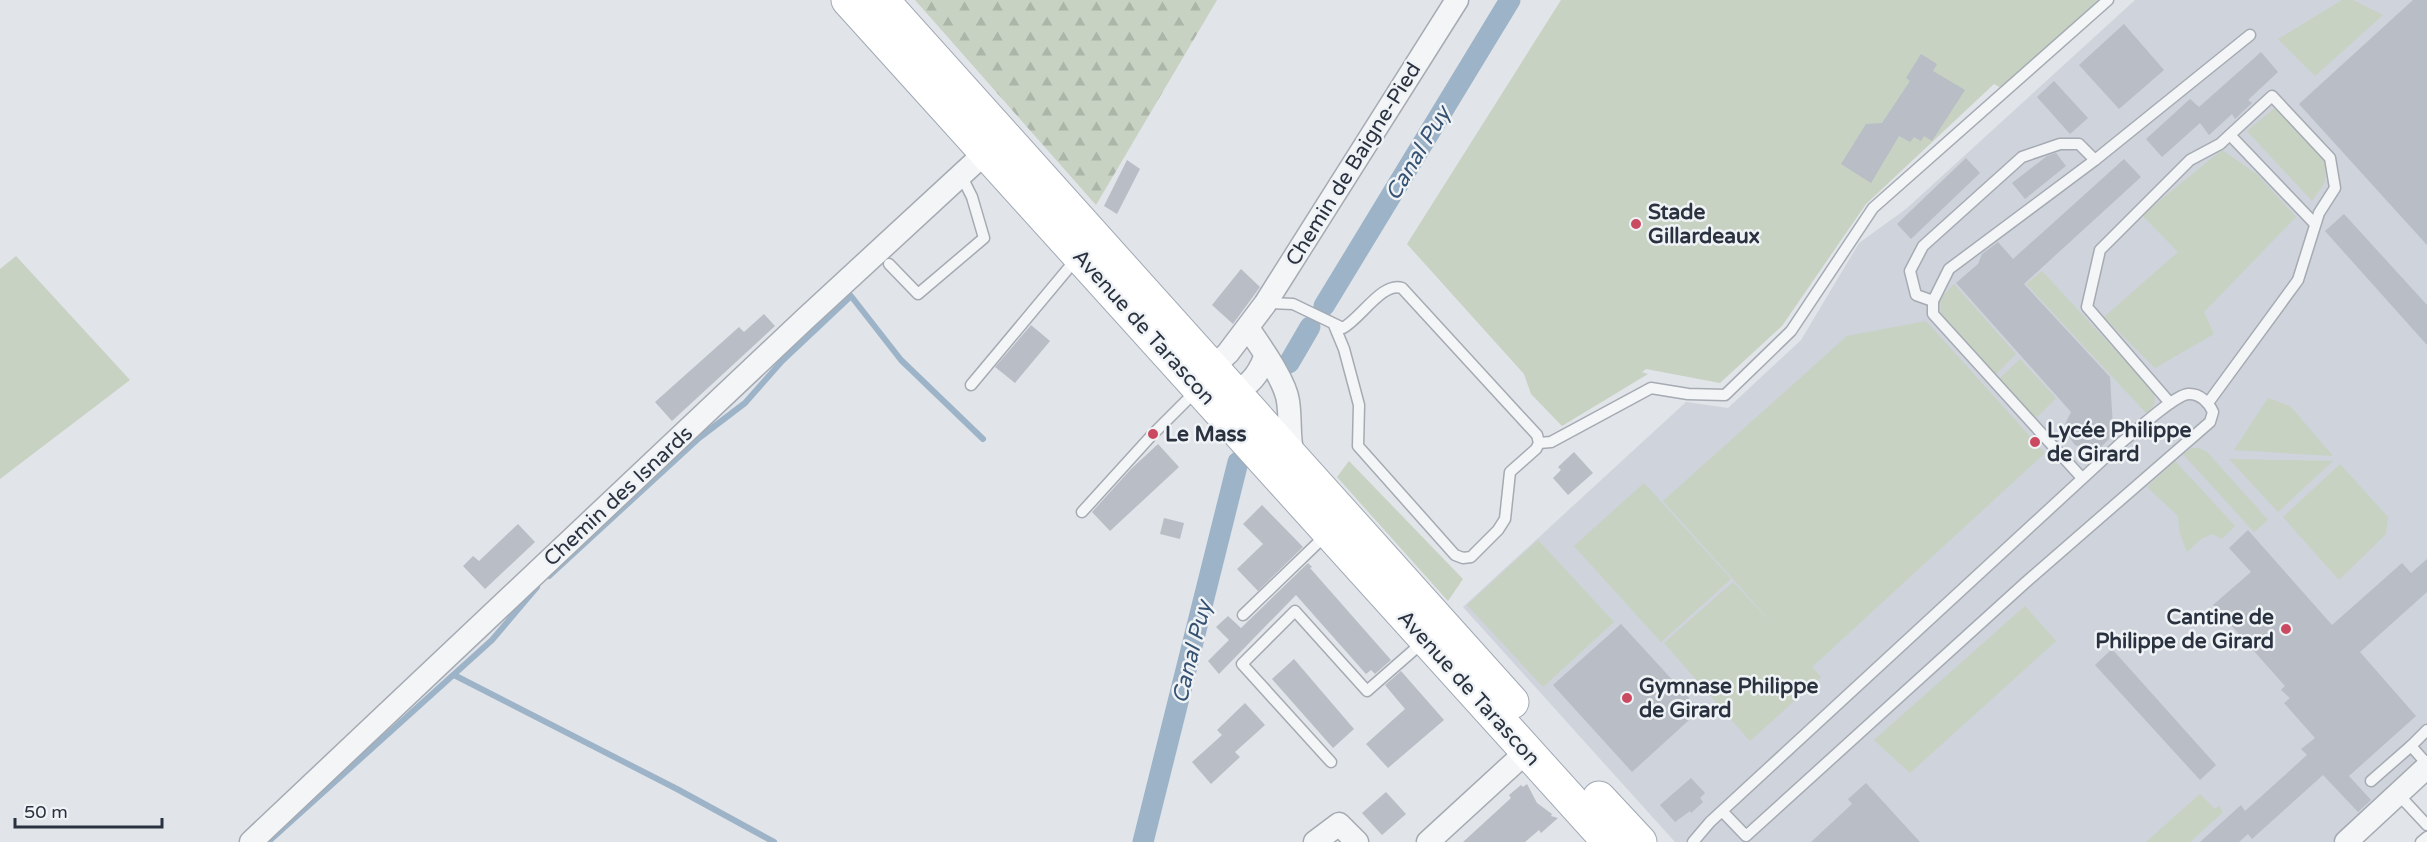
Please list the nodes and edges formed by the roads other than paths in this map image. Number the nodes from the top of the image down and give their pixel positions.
1 (848, 0) edge
2 (882, 0) edge
3 (1457, 0) edge
4 (2108, 0) edge
5 (2250, 35) dead end
6 (2230, 135) junction
7 (986, 152) junction
8 (2095, 160) junction
9 (961, 175) junction
10 (2315, 224) junction
11 (1079, 256) junction
12 (889, 264) dead end
13 (1933, 301) junction
14 (1265, 304) junction
15 (1334, 325) junction
16 (1248, 328) junction
17 (1265, 357) junction
18 (971, 385) dead end
19 (1214, 390) junction
20 (2170, 403) junction
21 (2208, 403) junction
22 (1539, 442) junction
23 (1293, 459) junction
24 (2082, 478) junction
25 (1082, 512) dead end
26 (1329, 532) junction
27 (1243, 615) dead end
28 (1425, 640) junction
29 (2427, 730) edge
30 (2411, 746) junction
31 (1526, 752) junction
32 (1331, 762) dead end
33 (2427, 766) edge
34 (2371, 781) dead end
35 (2398, 794) junction
36 (1722, 811) junction
37 (2427, 825) edge
38 (2427, 837) edge
39 (251, 842) edge
40 (1315, 842) edge
41 (1357, 842) edge
42 (1428, 842) edge
43 (1609, 842) edge
44 (1640, 842) edge
45 (1693, 842) edge
46 (2346, 842) edge
47 (2421, 842) edge

1 - 7 main road, Avenue de Tarascon
2 - 19 main road, Avenue de Tarascon
3 - 14 street, Chemin de Baigne-Pied
4 - 22 lane
5 - 8 lane
6 - 10 lane
6 - 10 lane
6 - 20 lane
7 - 9 street, Chemin des Isnards
7 - 11 main road, Avenue de Tarascon
8 - 13 lane
8 - 13 lane
9 - 12 lane
9 - 39 street, Chemin des Isnards
10 - 21 lane
11 - 18 lane
11 - 19 main road, Avenue de Tarascon
13 - 24 lane
14 - 15 lane
14 - 16 street, Chemin de Baigne-Pied
15 - 22 lane
15 - 22 lane
16 - 17 street
16 - 19 street, Chemin de Baigne-Pied
17 - 19 street
17 - 23 street
19 - 23 main road, Avenue de Tarascon
19 - 25 lane
19 - 26 main road, Avenue de Tarascon
20 - 21 lane
20 - 24 lane
21 - 36 lane
23 - 44 main road, Avenue de Tarascon
24 - 36 lane
26 - 27 lane
26 - 28 main road, Avenue de Tarascon
28 - 31 main road, Avenue de Tarascon
28 - 32 lane
29 - 30 lane
30 - 33 lane
30 - 34 lane
31 - 42 street
31 - 43 main road, Avenue de Tarascon
33 - 35 street
35 - 37 lane
35 - 46 street
36 - 45 lane
38 - 47 lane
40 - 41 street

